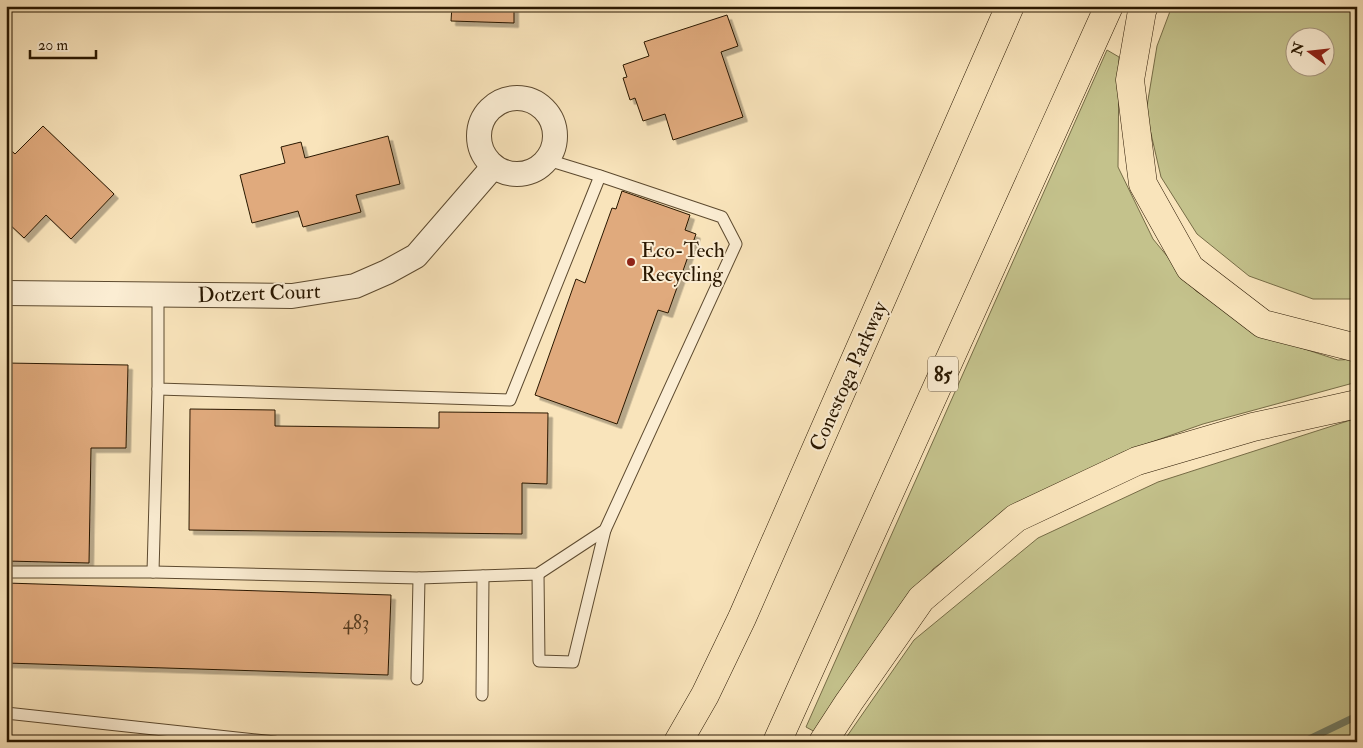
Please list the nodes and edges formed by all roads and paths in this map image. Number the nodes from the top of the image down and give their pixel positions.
1 (1010, 6) edge
2 (1109, 6) edge
3 (1144, 6) edge
4 (548, 160) junction
5 (493, 167) junction
6 (600, 176) junction
7 (6, 293) edge
8 (158, 294) junction
9 (1357, 348) edge
10 (158, 389) junction
11 (1357, 404) edge
12 (605, 530) junction
13 (6, 572) edge
14 (153, 572) junction
15 (538, 574) junction
16 (483, 576) junction
17 (419, 578) junction
18 (417, 679) dead end
19 (482, 695) dead end
20 (6, 713) edge
21 (275, 742) edge
22 (678, 742) edge
23 (777, 742) edge
24 (823, 742) edge

1 - 22 highway, Conestoga Parkway
2 - 23 highway, 85
3 - 9 highway
4 - 5 street
4 - 5 street
4 - 6 lane
5 - 8 street, Dotzert Court
6 - 10 lane
6 - 12 lane
7 - 8 street, Dotzert Court
8 - 10 lane
10 - 14 lane
11 - 24 highway
12 - 15 lane
12 - 15 lane
13 - 14 lane
14 - 17 lane
15 - 16 lane
16 - 17 lane
16 - 19 lane
17 - 18 lane
20 - 21 lane

